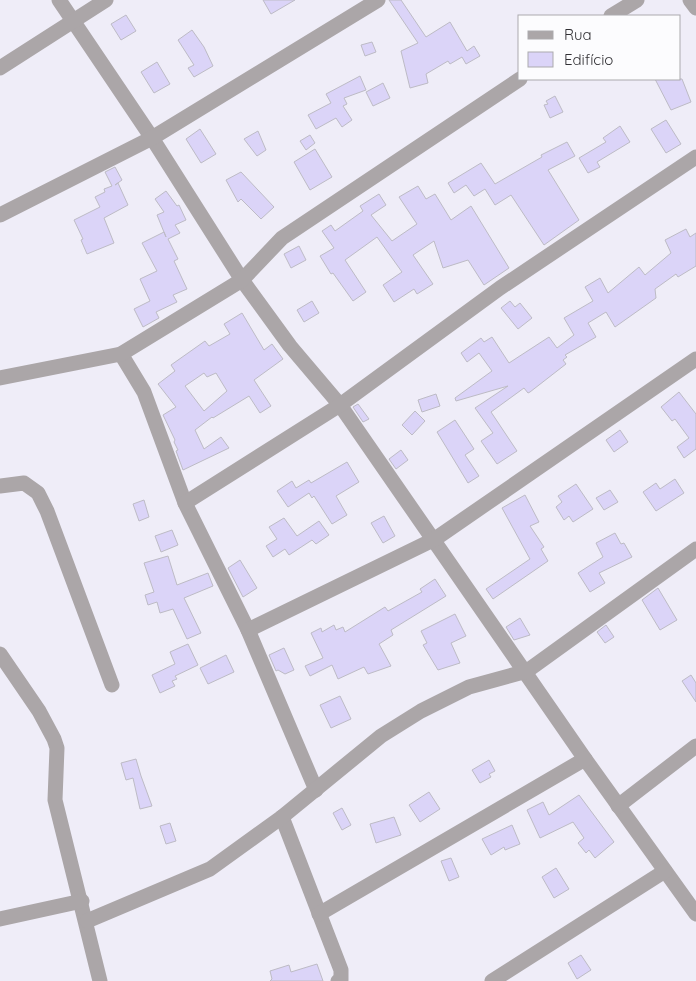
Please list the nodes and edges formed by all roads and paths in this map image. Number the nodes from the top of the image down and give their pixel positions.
1 (59, 0) edge
2 (106, 0) edge
3 (378, 0) edge
4 (637, 0) edge
5 (690, 0) edge
6 (696, 8) edge
7 (613, 15) edge
8 (75, 22) junction
9 (0, 68) edge
10 (519, 80) edge
11 (152, 138) junction
12 (696, 157) edge
13 (0, 215) edge
14 (242, 280) junction
15 (121, 354) junction
16 (696, 359) edge
17 (0, 378) edge
18 (340, 404) junction
19 (0, 486) edge
20 (185, 503) junction
21 (435, 539) junction
22 (696, 549) edge
23 (248, 630) junction
24 (0, 654) edge
25 (527, 671) junction
26 (112, 685) dead end
27 (696, 746) edge
28 (585, 759) junction
29 (316, 790) junction
30 (618, 806) junction
31 (282, 817) junction
32 (665, 871) junction
33 (82, 901) junction
34 (319, 914) junction
35 (696, 914) edge
36 (0, 919) edge
37 (87, 921) junction
38 (100, 981) edge
39 (338, 981) edge
40 (492, 981) edge

1 - 8 street
2 - 8 street
3 - 11 street
4 - 7 street
5 - 6 street
8 - 9 street
8 - 11 street
10 - 14 street
11 - 13 street
11 - 14 street
12 - 18 street
14 - 15 street
14 - 18 street
15 - 17 street
15 - 20 street
16 - 21 street
18 - 20 street
18 - 21 street
19 - 26 street
20 - 23 street
21 - 23 street
21 - 25 street
22 - 25 street
23 - 29 street
24 - 33 street
25 - 28 street
25 - 29 street
27 - 30 street
28 - 30 street
28 - 34 street
29 - 31 street
30 - 32 street
31 - 34 street
31 - 37 street
32 - 35 street
32 - 40 street
33 - 36 street
33 - 37 street
34 - 39 street
37 - 38 street

